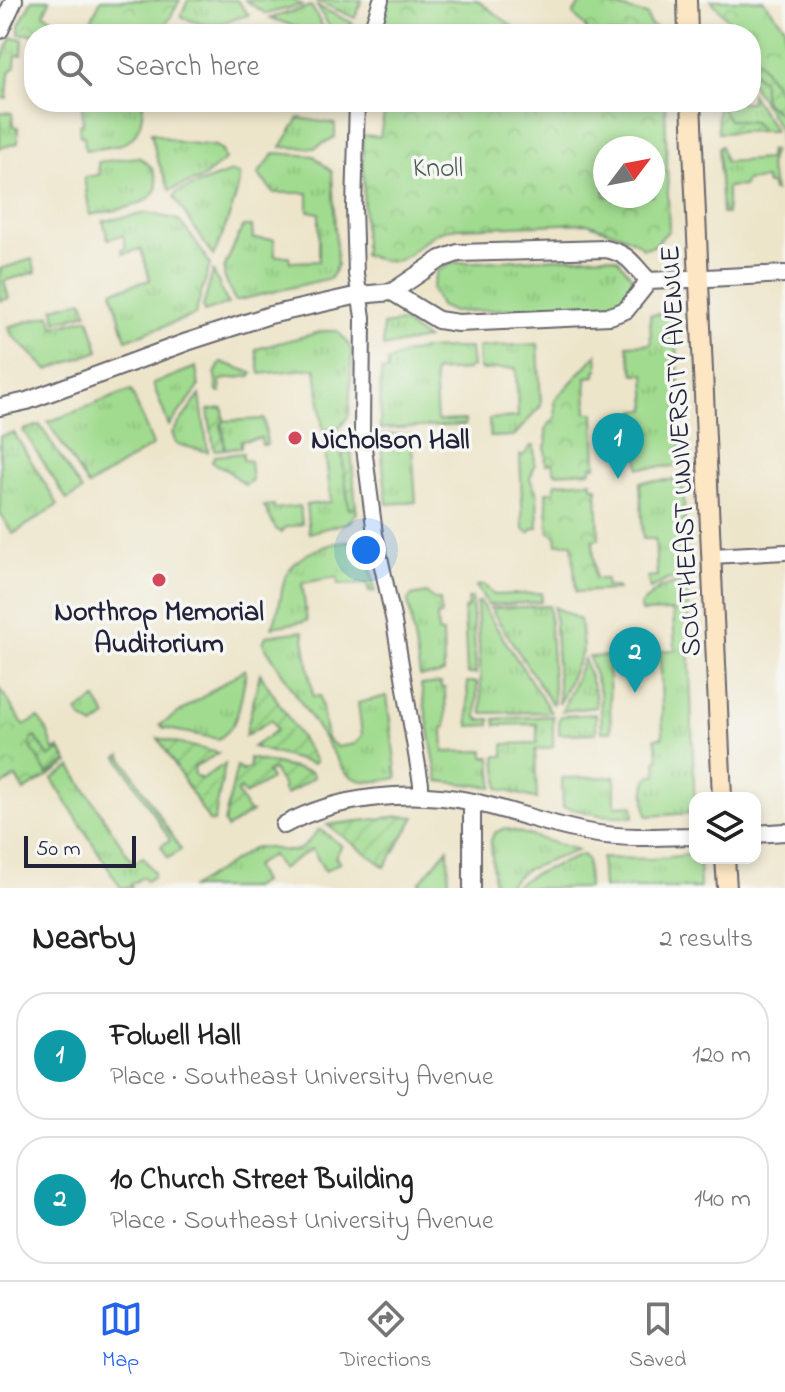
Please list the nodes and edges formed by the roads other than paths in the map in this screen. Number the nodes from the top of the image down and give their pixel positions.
1 (14, 0) edge
2 (381, 0) edge
3 (672, 0) edge
4 (688, 0) edge
5 (373, 24) edge
6 (688, 24) edge
7 (0, 30) edge
8 (357, 112) edge
9 (691, 112) edge
10 (785, 274) edge
11 (699, 277) junction
12 (649, 281) junction
13 (392, 292) junction
14 (359, 295) junction
15 (0, 407) edge
16 (785, 552) edge
17 (711, 556) junction
18 (722, 792) edge
19 (421, 795) junction
20 (472, 802) junction
21 (284, 825) dead end
22 (785, 832) edge
23 (761, 834) edge
24 (689, 836) edge
25 (725, 864) edge
26 (472, 888) edge
27 (727, 888) edge

1 - 7 street
2 - 5 street
3 - 4 street
4 - 6 main road
8 - 14 street
9 - 11 main road, SOUTHEAST UNIVERSITY AVENUE
10 - 11 street
11 - 12 street
11 - 17 main road, SOUTHEAST UNIVERSITY AVENUE
12 - 13 street
12 - 13 street
13 - 14 street
14 - 15 street
14 - 19 street
16 - 17 street
17 - 18 main road, SOUTHEAST UNIVERSITY AVENUE
19 - 20 street
19 - 21 street
20 - 24 street
20 - 26 street
22 - 23 street
25 - 27 main road

